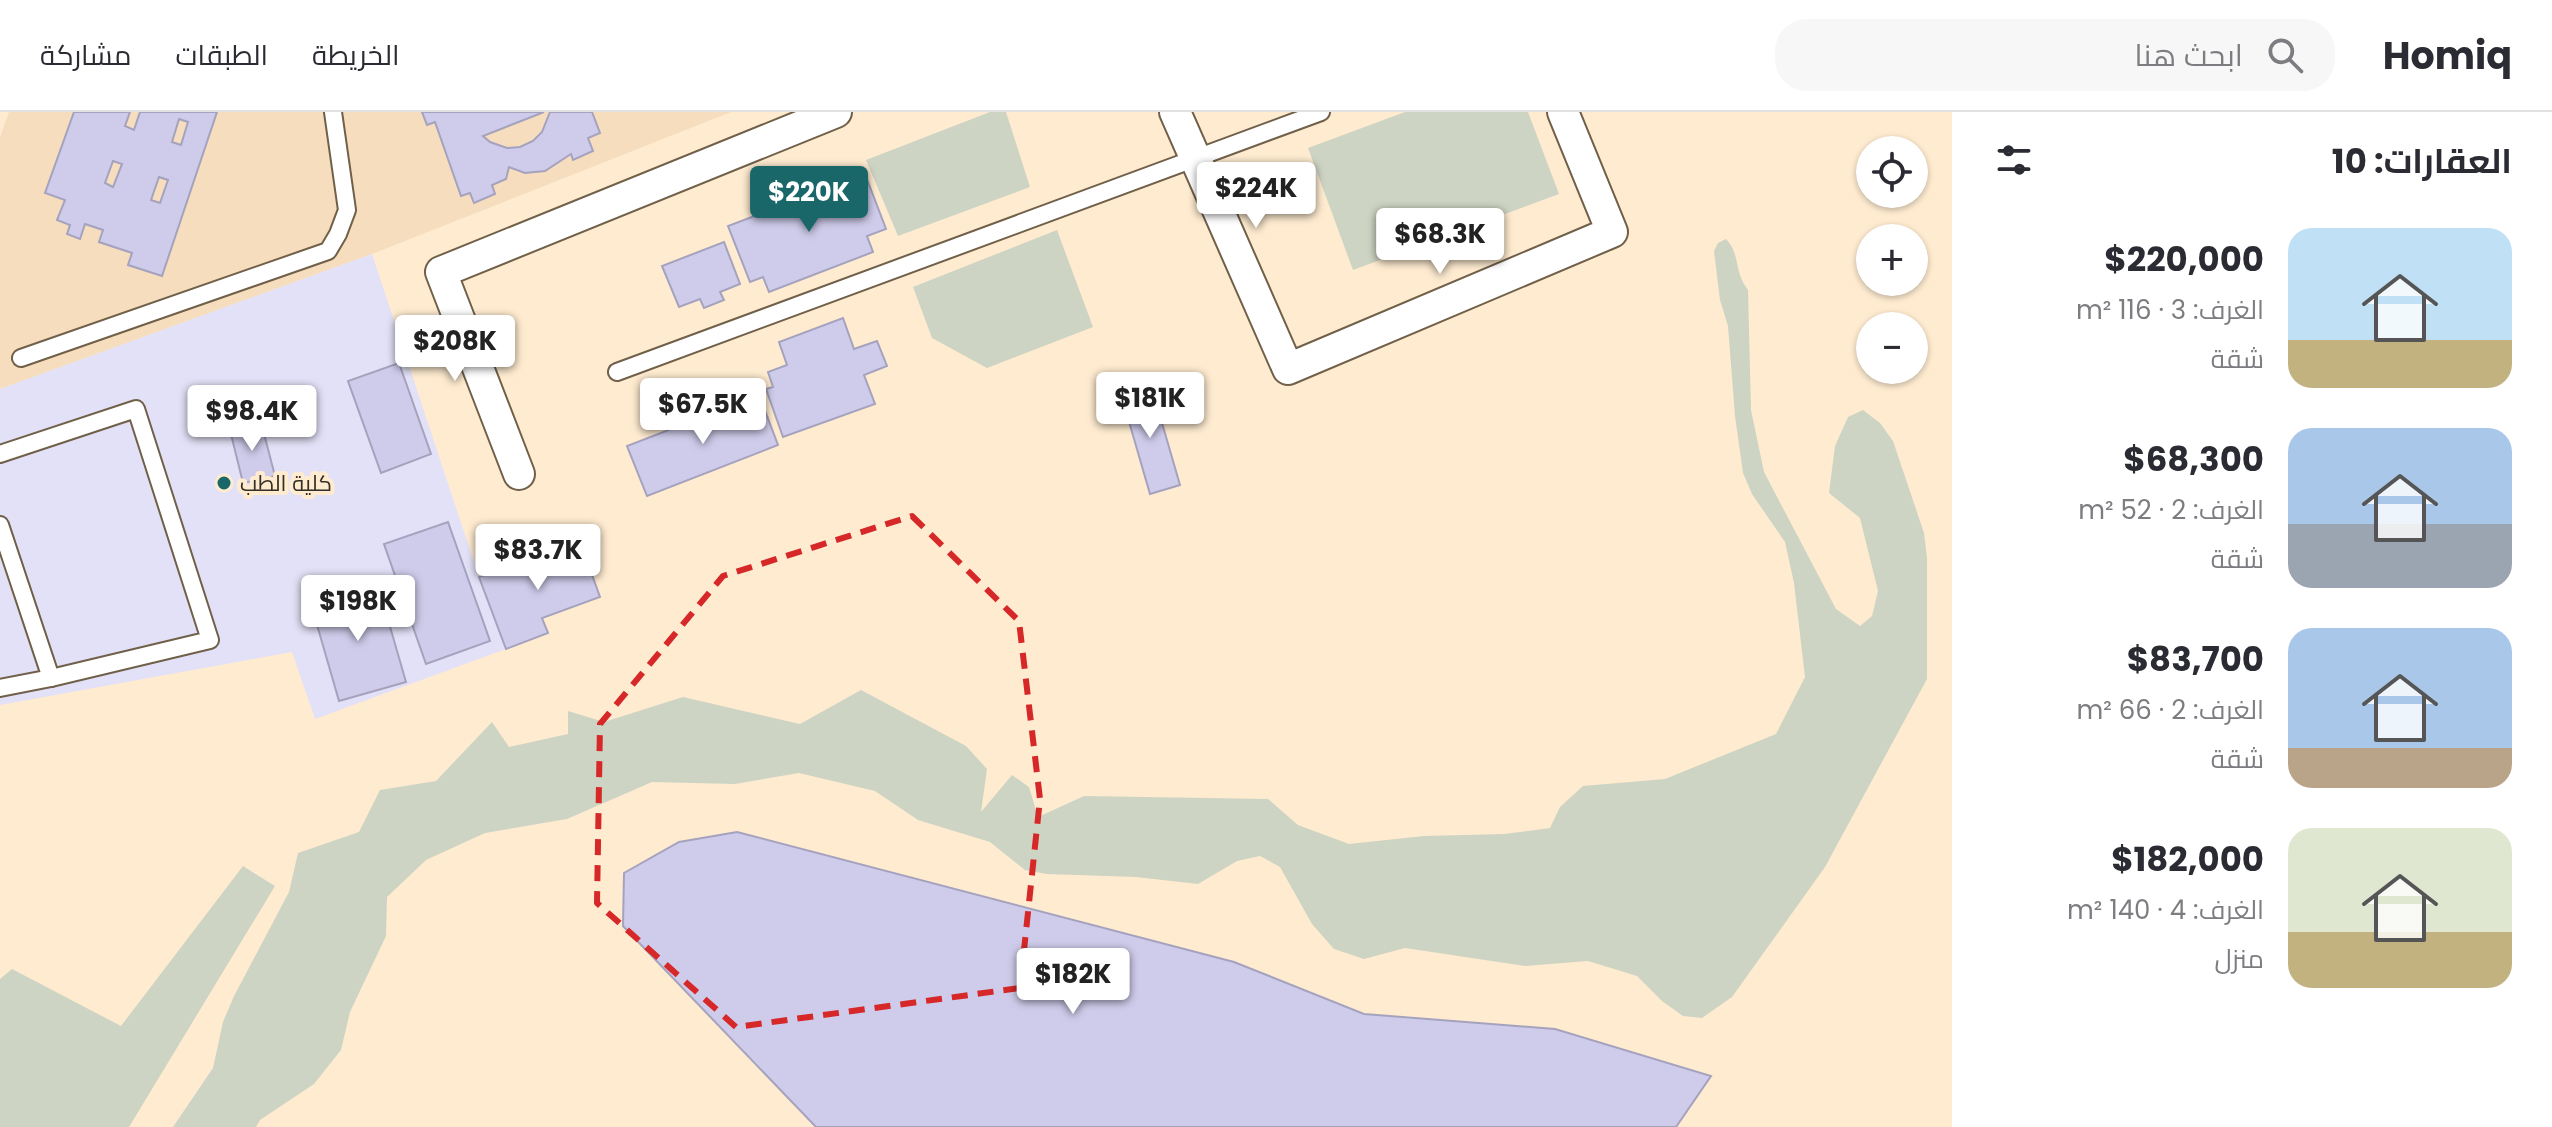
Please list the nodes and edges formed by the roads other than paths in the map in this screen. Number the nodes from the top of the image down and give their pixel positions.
1 (333, 112) edge
2 (836, 112) edge
3 (1175, 112) edge
4 (1321, 112) edge
5 (1563, 112) edge
6 (1194, 158) junction
7 (21, 358) dead end
8 (617, 372) dead end
9 (0, 454) edge
10 (519, 474) dead end
11 (0, 525) edge
12 (51, 678) junction
13 (0, 688) edge

1 - 7 lane
2 - 10 street
3 - 6 street
4 - 6 lane
5 - 6 street
6 - 8 lane
9 - 12 lane
11 - 12 lane
12 - 13 lane

